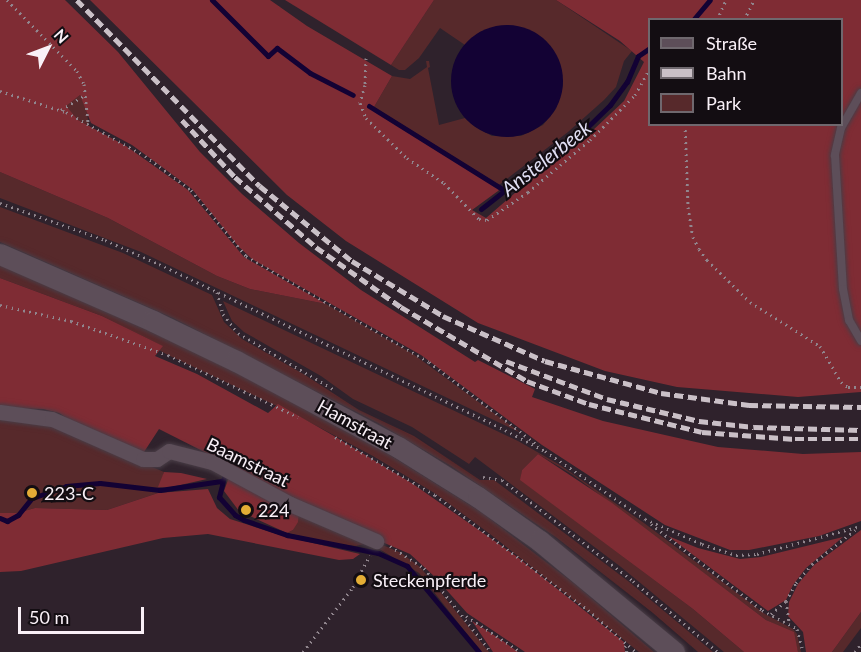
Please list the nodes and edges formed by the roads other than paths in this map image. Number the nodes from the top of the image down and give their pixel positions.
1 (861, 93) edge
2 (843, 124) edge
3 (842, 126) edge
4 (0, 254) edge
5 (861, 341) edge
6 (0, 412) edge
7 (373, 547) road end
8 (674, 652) edge

1 - 2 lane
3 - 5 lane
4 - 8 main road, Hamstraat
6 - 7 street, Baamstraat

